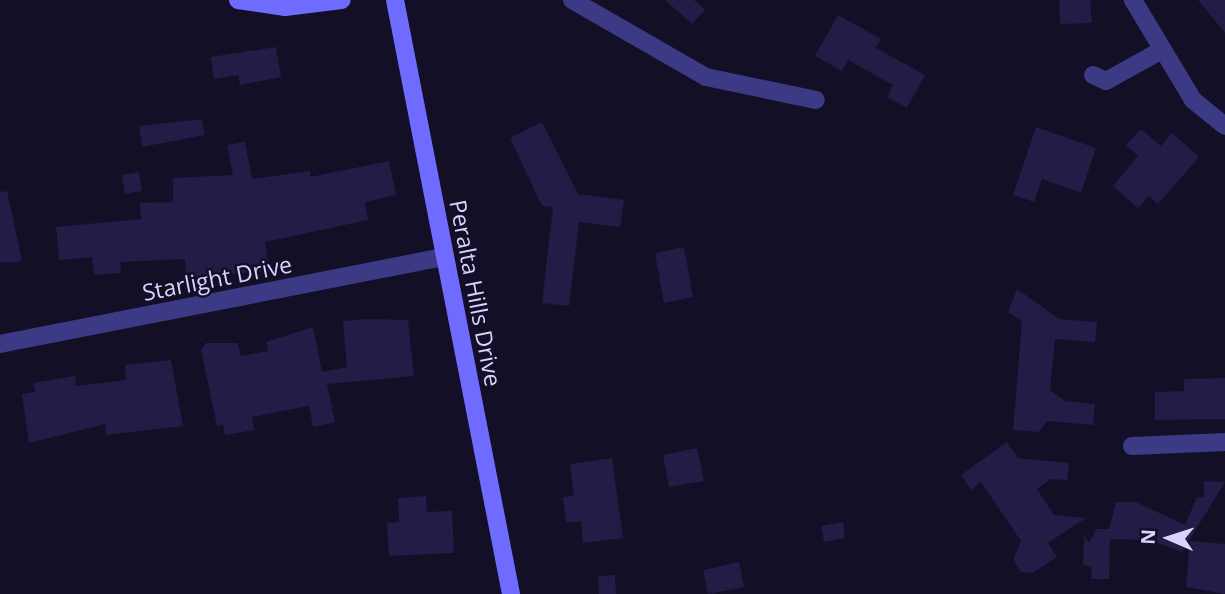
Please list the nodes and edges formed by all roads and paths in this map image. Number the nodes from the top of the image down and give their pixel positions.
1 (238, 0) edge
2 (342, 0) edge
3 (395, 0) edge
4 (572, 0) edge
5 (1133, 0) edge
6 (1160, 51) junction
7 (1093, 75) dead end
8 (817, 100) dead end
9 (1225, 126) edge
10 (443, 257) junction
11 (0, 344) edge
12 (1225, 442) edge
13 (1132, 446) dead end
14 (511, 594) edge

1 - 2 street
3 - 10 street, Peralta Hills Drive
4 - 8 street
5 - 6 street
6 - 7 street
6 - 9 street
10 - 11 street, Starlight Drive
10 - 14 street, Peralta Hills Drive
12 - 13 street

